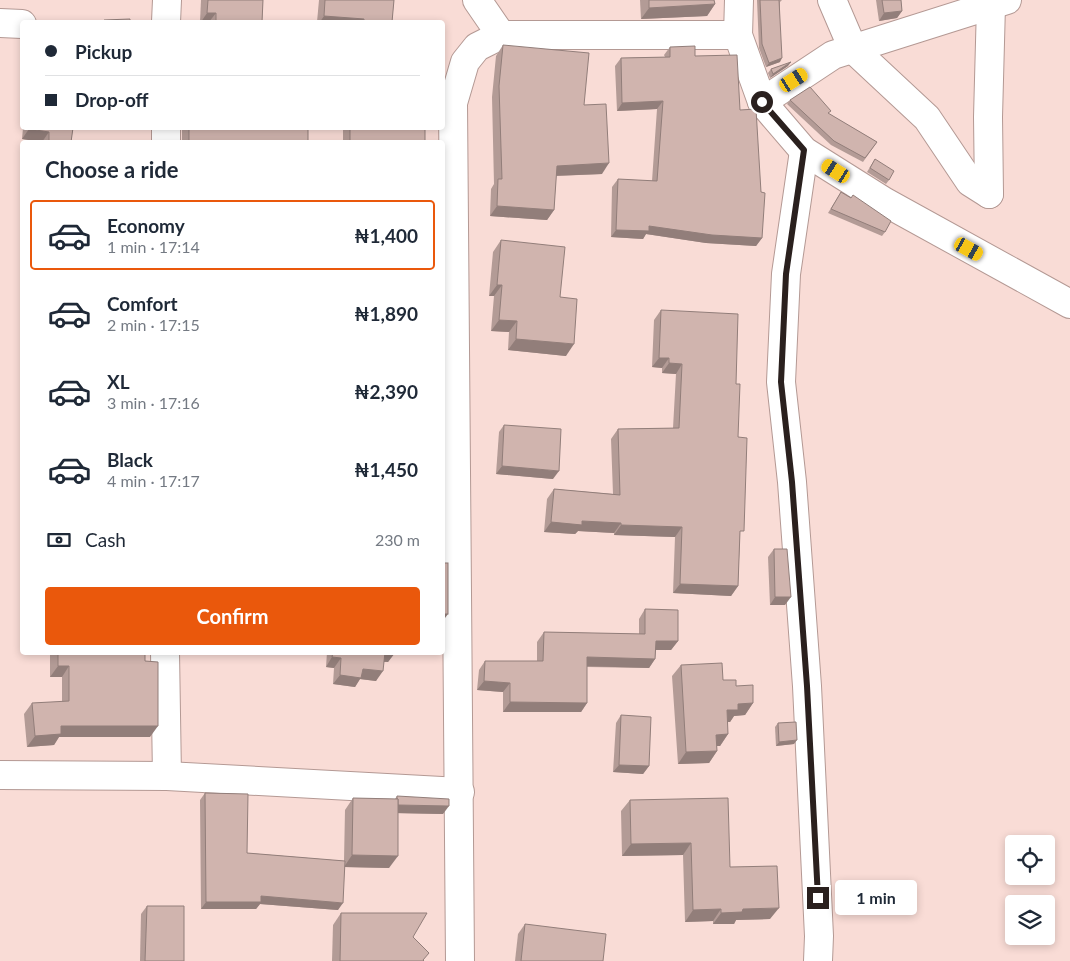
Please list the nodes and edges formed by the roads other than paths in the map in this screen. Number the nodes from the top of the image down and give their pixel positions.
1 (168, 0) edge
2 (477, 0) edge
3 (739, 0) edge
4 (832, 0) edge
5 (999, 3) edge
6 (166, 20) edge
7 (0, 23) edge
8 (20, 24) edge
9 (501, 35) junction
10 (738, 35) junction
11 (853, 49) junction
12 (762, 102) junction
13 (804, 150) junction
14 (1070, 304) edge
15 (165, 655) edge
16 (0, 775) edge
17 (167, 776) junction
18 (460, 792) junction
19 (460, 961) edge
20 (818, 961) edge

1 - 6 street
2 - 9 street
3 - 10 street
4 - 11 street
5 - 11 street
5 - 11 street
7 - 8 street
9 - 10 street
9 - 18 street
10 - 12 street
11 - 12 street
12 - 13 street
13 - 14 street
13 - 20 street
15 - 17 street
16 - 17 street
17 - 18 street
18 - 19 street

